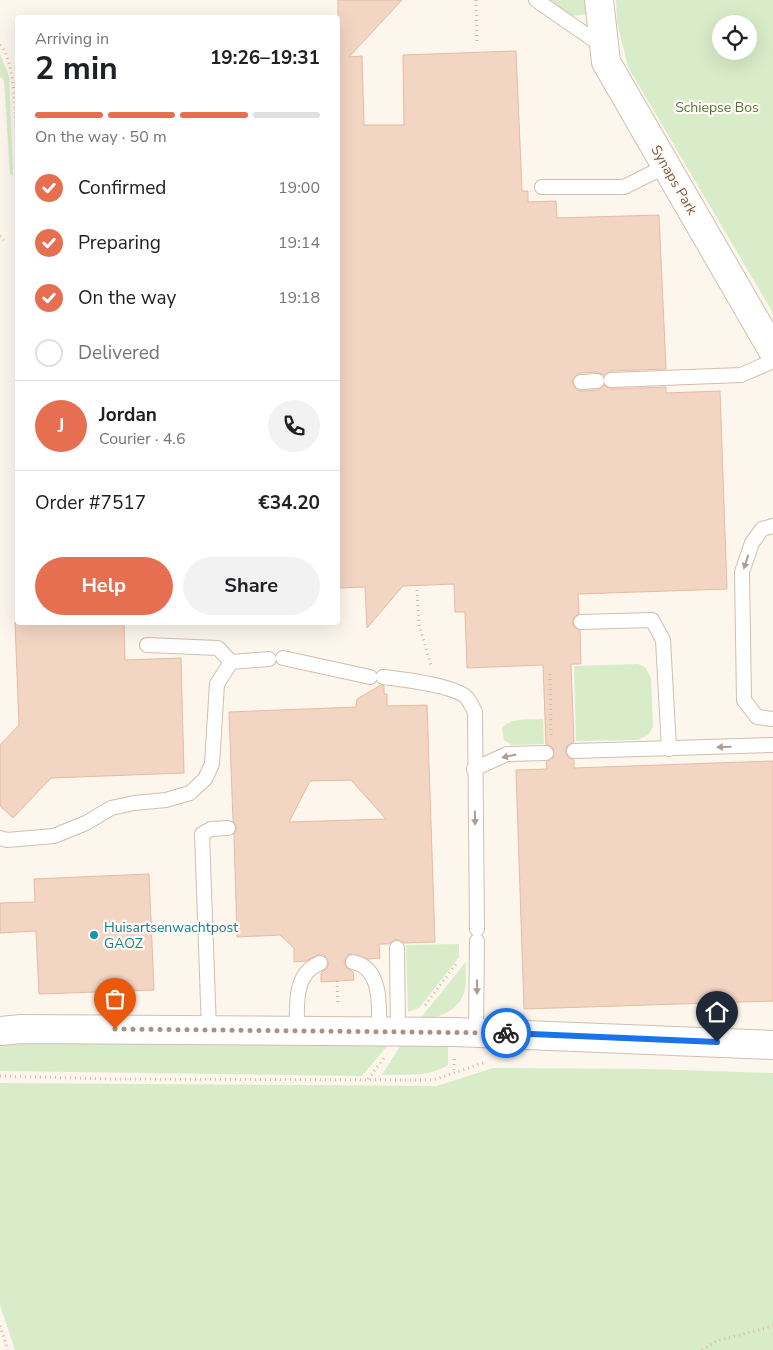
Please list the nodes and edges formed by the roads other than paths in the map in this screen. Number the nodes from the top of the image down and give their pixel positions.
1 (536, 0) edge
2 (599, 0) edge
3 (604, 47) junction
4 (666, 166) junction
5 (542, 187) dead end
6 (773, 352) edge
7 (773, 361) edge
8 (581, 382) dead end
9 (773, 526) edge
10 (581, 622) dead end
11 (147, 645) dead end
12 (283, 658) dead end
13 (269, 659) dead end
14 (231, 662) junction
15 (773, 719) edge
16 (773, 745) edge
17 (549, 747) road end
18 (669, 748) junction
19 (574, 752) dead end
20 (474, 770) junction
21 (228, 828) dead end
22 (0, 838) edge
23 (396, 948) dead end
24 (353, 962) dead end
25 (320, 963) dead end
26 (7, 1029) edge
27 (209, 1030) junction
28 (297, 1030) junction
29 (389, 1031) junction
30 (476, 1032) junction
31 (773, 1045) edge

1 - 3 lane
2 - 3 street, Synaps Park
3 - 4 street, Synaps Park
4 - 5 lane
4 - 6 street, Synaps Park
7 - 8 lane
9 -> 15 lane
10 - 18 lane
11 - 14 lane
12 - 20 lane
13 - 14 lane
14 - 22 lane
16 -> 18 lane
17 -> 20 lane
18 - 19 lane
20 -> 30 lane
21 - 27 lane
23 - 29 lane
24 - 29 lane
25 - 28 lane
26 - 27 street
27 - 28 street
28 - 29 street
29 - 30 street
30 - 31 street

